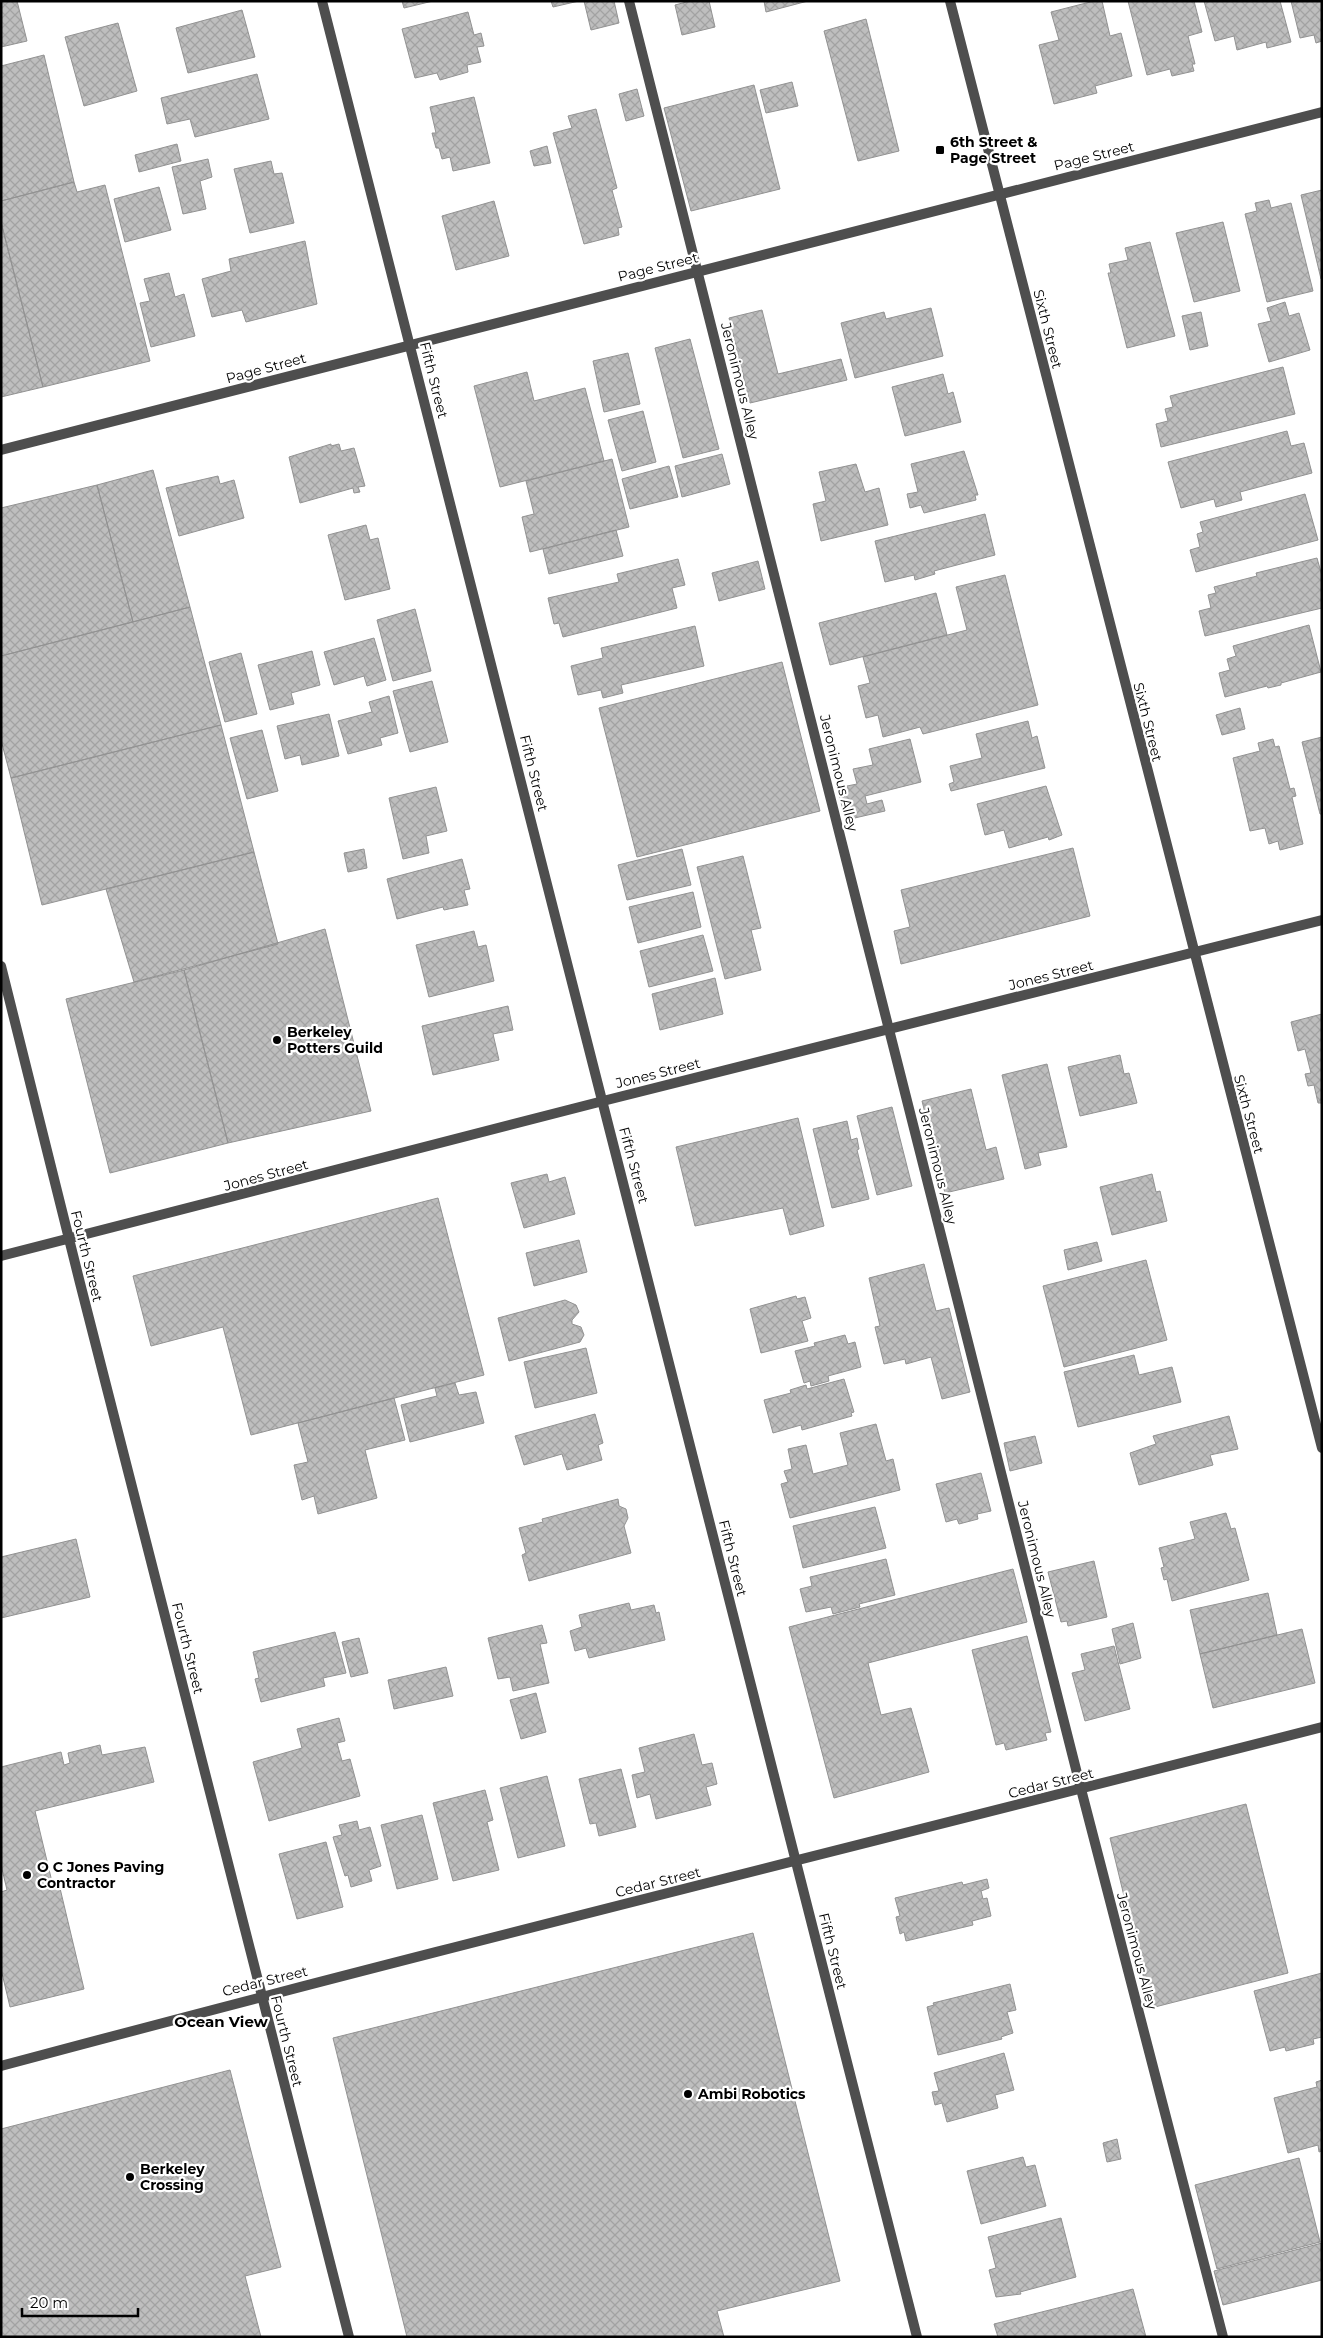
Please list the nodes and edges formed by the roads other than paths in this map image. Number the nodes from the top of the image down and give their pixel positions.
1 (322, 1) edge
2 (629, 1) edge
3 (950, 1) edge
4 (1322, 112) edge
5 (999, 194) junction
6 (698, 271) junction
7 (410, 344) junction
8 (1, 450) edge
9 (1322, 920) edge
10 (1194, 953) junction
11 (1, 966) edge
12 (890, 1030) junction
13 (603, 1101) junction
14 (69, 1240) junction
15 (1, 1256) edge
16 (1322, 1448) edge
17 (1322, 1727) edge
18 (1081, 1789) junction
19 (796, 1862) junction
20 (262, 1996) junction
21 (1, 2066) edge
22 (349, 2337) edge
23 (917, 2337) edge
24 (1223, 2337) edge

1 - 7 street, Fifth Street
2 - 6 street, Jeronimous Alley
3 - 5 street, Sixth Street
4 - 5 street, Page Street
5 - 6 street, Page Street
5 - 10 street, Sixth Street
6 - 7 street, Page Street
6 - 12 street, Jeronimous Alley
7 - 8 street, Page Street
7 - 13 street, Fifth Street
9 - 10 street, Jones Street
10 - 12 street, Jones Street
10 - 16 street, Sixth Street
11 - 14 street, Fourth Street
12 - 13 street, Jones Street
12 - 18 street, Jeronimous Alley
13 - 14 street, Jones Street
13 - 19 street, Fifth Street
14 - 15 street, Jones Street
14 - 20 street, Fourth Street
17 - 18 street, Cedar Street
18 - 19 street, Cedar Street
18 - 24 street, Jeronimous Alley
19 - 20 street, Cedar Street
19 - 23 street, Fifth Street
20 - 21 street, Cedar Street
20 - 22 street, Fourth Street

